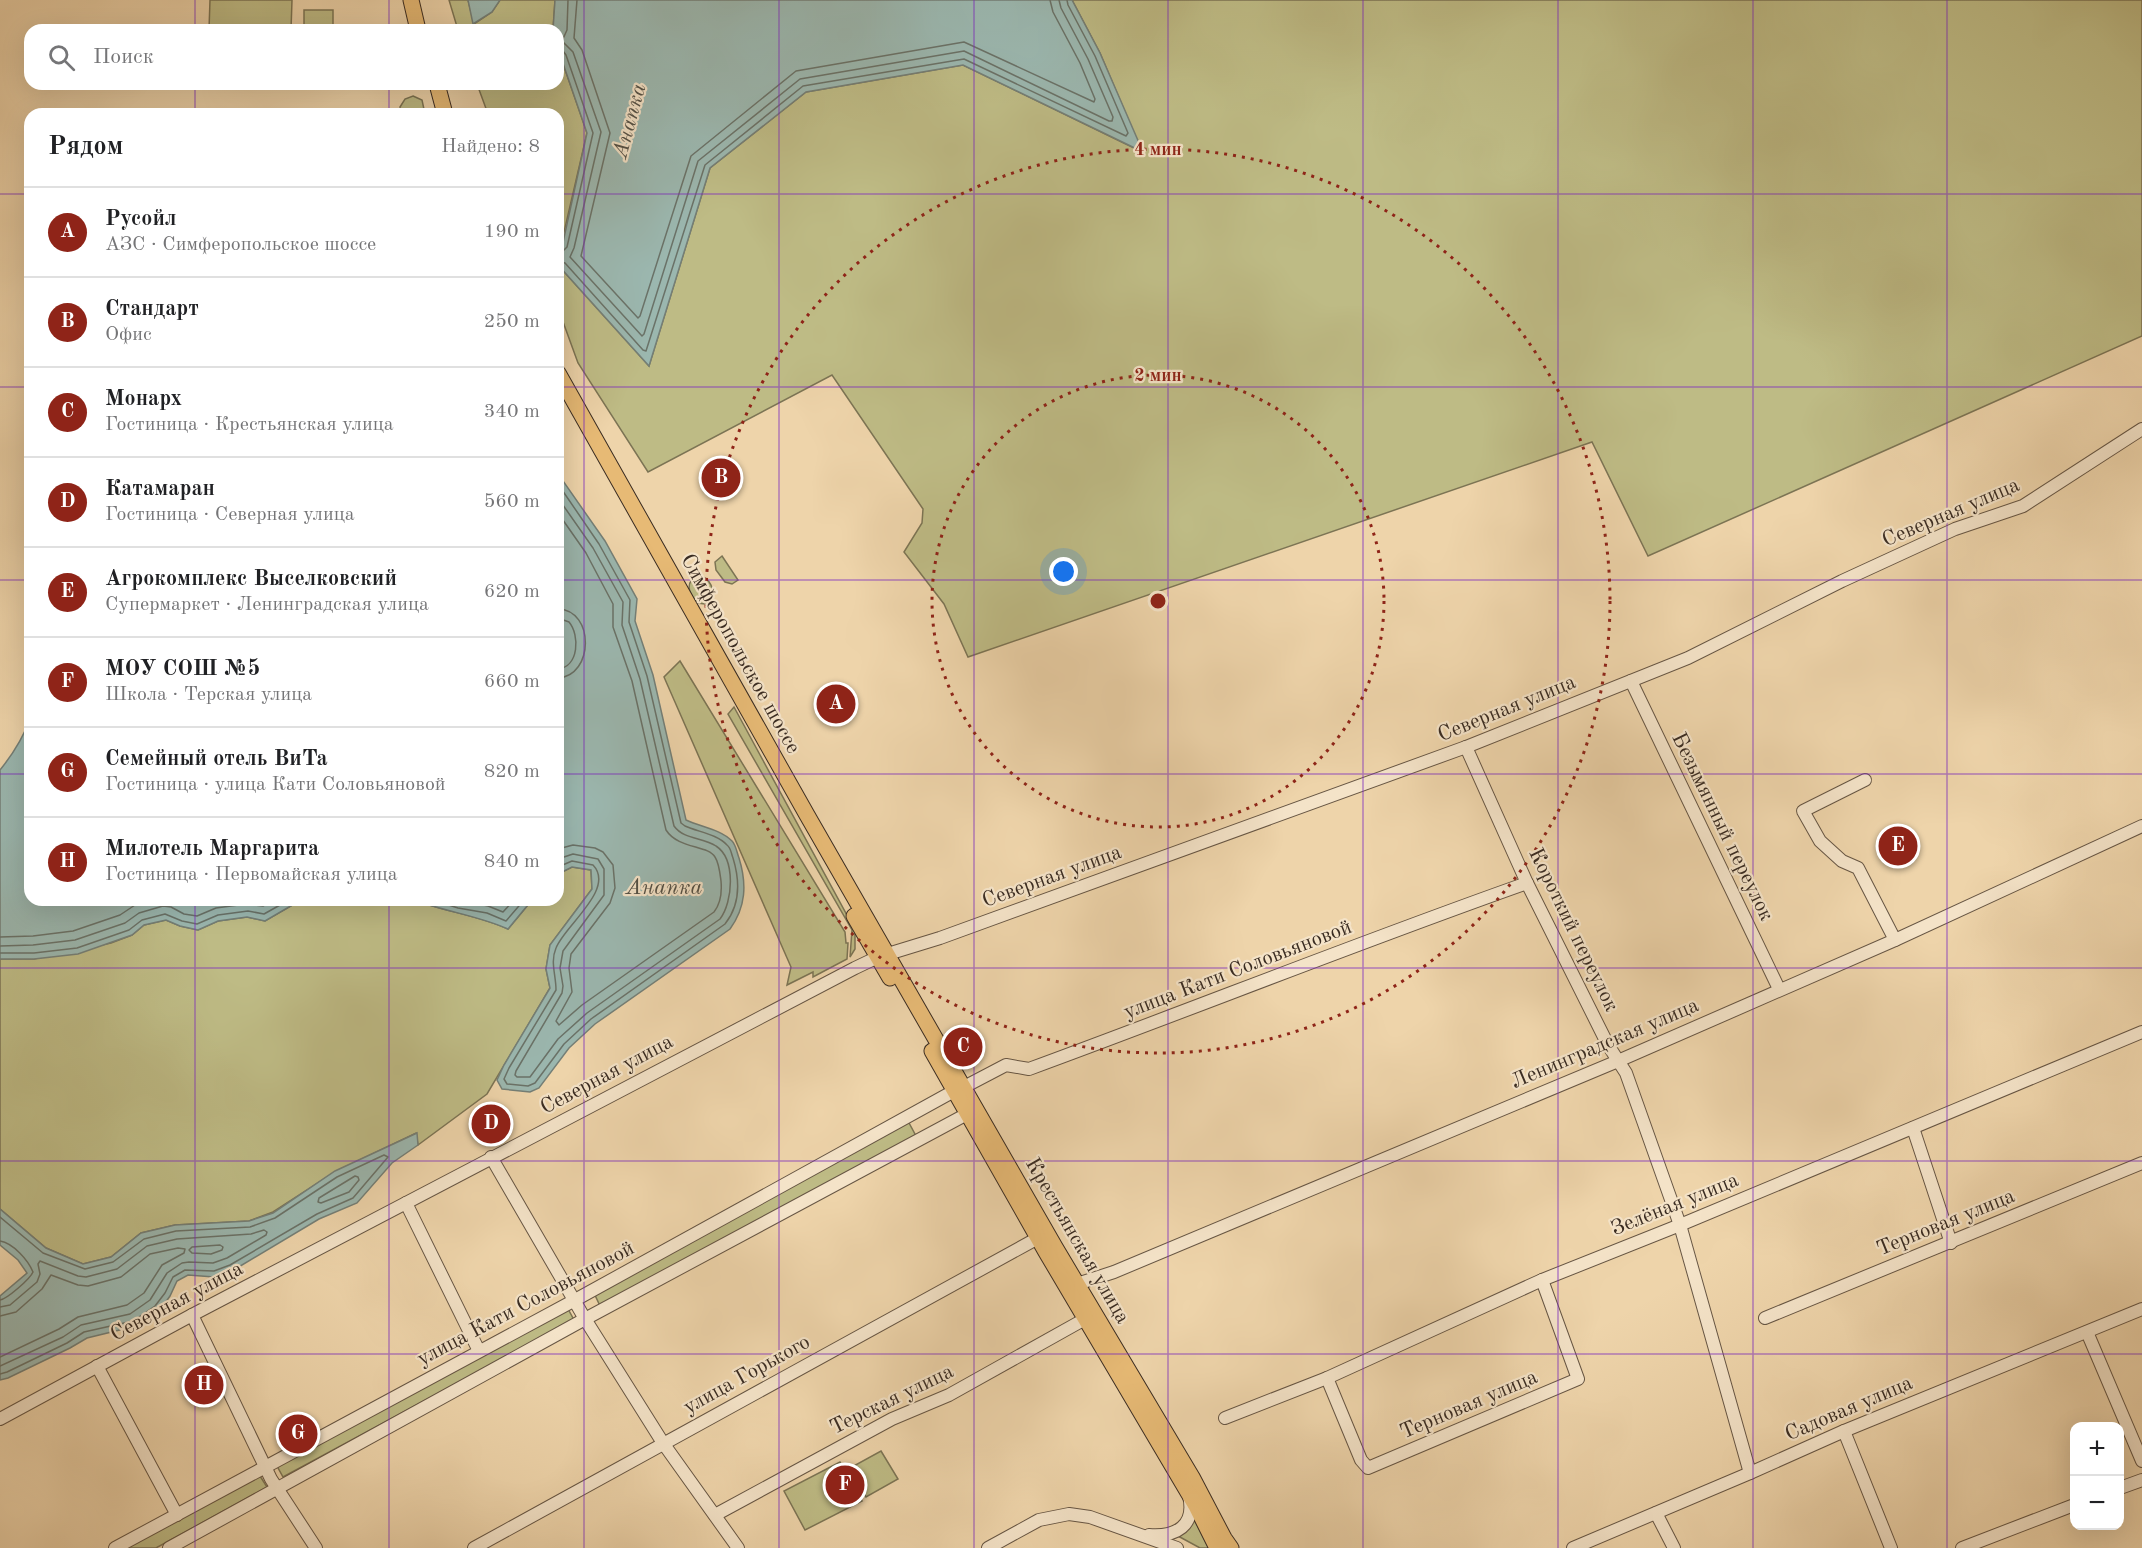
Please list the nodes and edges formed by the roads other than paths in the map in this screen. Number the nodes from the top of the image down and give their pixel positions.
1 (411, 0) edge
2 (418, 0) edge
3 (417, 24) edge
4 (423, 24) edge
5 (433, 90) edge
6 (439, 90) edge
7 (437, 108) edge
8 (443, 108) edge
9 (564, 383) edge
10 (564, 400) edge
11 (2142, 429) edge
12 (673, 586) junction
13 (1631, 681) junction
14 (1466, 747) junction
15 (1865, 780) dead end
16 (2142, 826) edge
17 (1527, 883) junction
18 (1895, 940) junction
19 (883, 956) junction
20 (1779, 990) junction
21 (2142, 1032) edge
22 (1618, 1061) junction
23 (959, 1089) junction
24 (967, 1114) junction
25 (1913, 1128) junction
26 (491, 1157) junction
27 (2142, 1163) edge
28 (406, 1203) junction
29 (1680, 1225) junction
30 (1038, 1238) junction
31 (1951, 1243) junction
32 (1542, 1280) junction
33 (1077, 1284) junction
34 (575, 1300) junction
35 (2142, 1309) edge
36 (192, 1315) junction
37 (1765, 1318) dead end
38 (585, 1319) junction
39 (1085, 1319) junction
40 (2087, 1332) junction
41 (479, 1351) junction
42 (97, 1366) junction
43 (1327, 1378) junction
44 (1225, 1418) dead end
45 (0, 1419) edge
46 (1844, 1431) junction
47 (663, 1443) junction
48 (2142, 1461) edge
49 (265, 1467) junction
50 (1750, 1473) junction
51 (2142, 1480) edge
52 (2124, 1487) edge
53 (277, 1489) junction
54 (1188, 1492) junction
55 (2070, 1507) edge
56 (1656, 1513) junction
57 (177, 1515) junction
58 (715, 1515) junction
59 (1142, 1534) junction
60 (115, 1548) edge
61 (169, 1548) edge
62 (316, 1548) edge
63 (474, 1548) edge
64 (738, 1548) edge
65 (988, 1548) edge
66 (1177, 1548) edge
67 (1217, 1548) edge
68 (1231, 1548) edge
69 (1573, 1548) edge
70 (1674, 1548) edge
71 (1891, 1548) edge
72 (1962, 1548) edge

1 - 3 main road
2 - 4 main road
5 - 7 main road
6 - 8 main road
9 - 12 main road, Симферопольское шоссе
10 - 12 main road, Симферопольское шоссе
11 - 13 street, Северная улица
12 - 19 main road, Симферопольское шоссе
13 - 14 street, Северная улица
13 - 20 street, Безымянный переулок
14 - 17 street, Короткий переулок
14 - 19 street, Северная улица
15 - 18 street
16 - 18 street, Ленинградская улица
17 - 22 street, Короткий переулок
17 - 23 street, улица Кати Соловьяновой
18 - 20 street, Ленинградская улица
19 - 23 main road, Крестьянская улица
19 - 26 street, Северная улица
20 - 22 street, Ленинградская улица
21 - 25 street, Зелёная улица
22 - 29 street, Короткий переулок
22 - 33 street, Ленинградская улица
23 - 24 main road, Крестьянская улица
23 - 33 main road, Крестьянская улица
23 - 34 street, улица Кати Соловьяновой
24 - 30 main road, Крестьянская улица
24 - 38 street, улица Кати Соловьяновой
25 - 29 street, Зелёная улица
25 - 31 street
26 - 28 street, Северная улица
26 - 34 street
27 - 31 street, Терновая улица
28 - 36 street, Северная улица
28 - 41 street
29 - 32 street, Зелёная улица
29 - 50 street, Короткий переулок
30 - 39 main road, Крестьянская улица
30 - 47 street, улица Горького
31 - 37 street, Терновая улица
32 - 43 street, Зелёная улица
32 - 43 street, Терновая улица
33 - 68 main road, Крестьянская улица
34 - 38 street
34 - 41 street, улица Кати Соловьяновой
35 - 40 street, Садовая улица
36 - 42 street, Северная улица
36 - 49 street
38 - 47 street
38 - 53 street, улица Кати Соловьяновой
39 - 54 main road, Крестьянская улица
39 - 58 street, Терская улица
40 - 46 street, Садовая улица
40 - 48 street
41 - 49 street, улица Кати Соловьяновой
42 - 45 street, Северная улица
42 - 57 street
43 - 44 street, Зелёная улица
46 - 50 street, Садовая улица
46 - 71 street
47 - 58 street
47 - 63 street, улица Горького
49 - 53 street
49 - 57 street, улица Кати Соловьяновой
50 - 56 street, Садовая улица
51 - 52 street
53 - 61 street, улица Кати Соловьяновой
53 - 62 street
54 - 59 street
54 - 67 main road, Крестьянская улица
55 - 72 street
56 - 69 street, Садовая улица
56 - 70 street
57 - 60 street, улица Кати Соловьяновой
58 - 64 street
59 - 65 street
59 - 66 street

